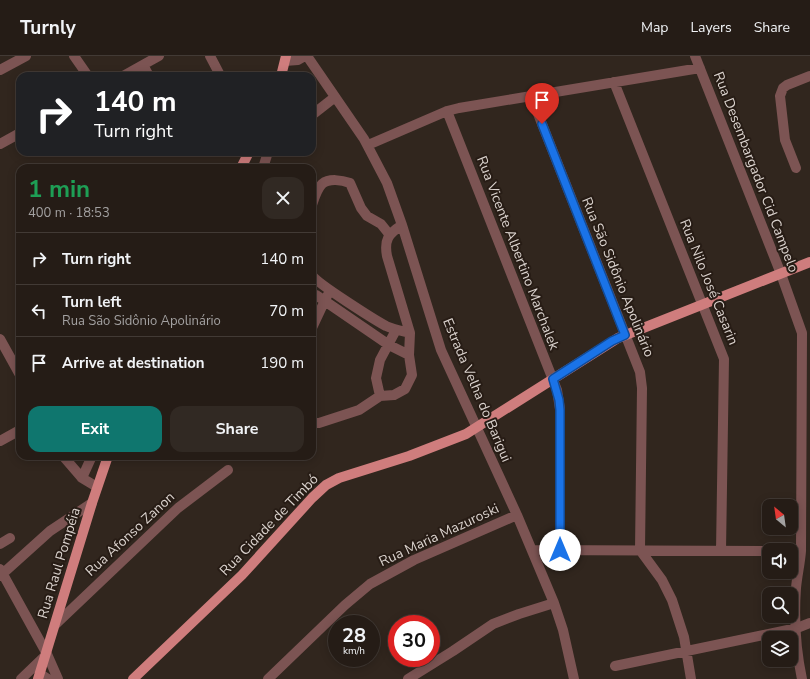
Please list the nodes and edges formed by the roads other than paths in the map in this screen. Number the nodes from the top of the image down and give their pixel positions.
1 (26, 56) edge
2 (74, 56) edge
3 (159, 56) edge
4 (210, 56) edge
5 (306, 56) edge
6 (695, 56) edge
7 (286, 58) edge
8 (143, 65) junction
9 (700, 68) junction
10 (0, 70) edge
11 (85, 72) edge
12 (130, 72) edge
13 (147, 72) edge
14 (218, 72) edge
15 (282, 72) edge
16 (810, 76) edge
17 (614, 82) junction
18 (335, 96) junction
19 (531, 96) junction
20 (316, 112) edge
21 (448, 112) junction
22 (16, 135) edge
23 (0, 144) edge
24 (368, 145) junction
25 (796, 168) dead end
26 (316, 196) edge
27 (402, 224) junction
28 (389, 234) junction
29 (810, 262) edge
30 (781, 274) junction
31 (316, 280) edge
32 (326, 287) junction
33 (317, 298) edge
34 (703, 304) junction
35 (396, 330) junction
36 (410, 333) junction
37 (625, 335) junction
38 (0, 339) edge
39 (389, 345) junction
40 (409, 355) junction
41 (16, 368) edge
42 (553, 379) junction
43 (380, 396) junction
44 (316, 423) edge
45 (477, 429) junction
46 (16, 432) edge
47 (0, 441) edge
48 (66, 460) edge
49 (90, 460) edge
50 (107, 460) edge
51 (228, 470) dead end
52 (82, 478) junction
53 (97, 487) junction
54 (92, 503) junction
55 (517, 515) junction
56 (10, 538) dead end
57 (796, 543) edge
58 (0, 544) edge
59 (532, 550) junction
60 (560, 550) junction
61 (640, 550) junction
62 (721, 551) junction
63 (762, 551) edge
64 (1, 573) edge
65 (796, 579) edge
66 (554, 603) junction
67 (810, 623) edge
68 (56, 624) junction
69 (797, 628) junction
70 (686, 651) junction
71 (47, 654) junction
72 (615, 666) dead end
73 (42, 677) edge
74 (21, 679) edge
75 (58, 679) edge
76 (133, 679) edge
77 (268, 679) edge
78 (408, 679) edge
79 (574, 679) edge
80 (691, 679) edge
81 (802, 679) edge

1 - 10 street
2 - 11 street
3 - 8 street
4 - 14 street
5 - 7 street
5 - 18 street, Estrada Velha do Barigui
6 - 9 street, Rua Desembargador Cid Campelo
7 - 15 main road
8 - 12 street
8 - 13 street
9 - 17 street
9 - 30 street, Rua Desembargador Cid Campelo
16 - 25 street
17 - 19 street
17 - 34 street, Rua Nilo José Casarin
18 - 20 street
18 - 24 street, Estrada Velha do Barigui
19 - 21 street
19 - 37 street, Rua São Sidônio Apolinário
21 - 24 street
21 - 42 street, Rua Vicente Albertino Marchalek
22 - 23 street
24 - 27 street, Estrada Velha do Barigui
26 - 28 street
27 - 28 street
27 - 45 street, Estrada Velha do Barigui
28 - 36 street
29 - 30 main road, Rua Cidade de Timbó
30 - 34 main road, Rua Cidade de Timbó
30 - 57 street, Rua Desembargador Cid Campelo
31 - 32 street
32 - 33 street
32 - 35 street
33 - 39 street
34 - 37 main road, Rua Cidade de Timbó
34 - 62 street, Rua Nilo José Casarin
35 - 36 street
35 - 39 street
36 - 40 street
37 - 42 main road, Rua Cidade de Timbó
37 - 61 street, Rua São Sidônio Apolinário
38 - 41 street
39 - 40 street
39 - 43 street
40 - 43 street
42 - 45 main road, Rua Cidade de Timbó
42 - 60 street, Rua Vicente Albertino Marchalek
43 - 44 street
45 - 55 street, Estrada Velha do Barigui
45 - 76 main road, Rua Cidade de Timbó
46 - 47 street
48 - 52 street
49 - 52 street
50 - 53 main road, Rua Raul Pompéia
51 - 68 street, Rua Afonso Zanon
52 - 53 street
53 - 54 main road, Rua Raul Pompéia
54 - 64 street
54 - 68 main road, Rua Raul Pompéia
55 - 59 street, Estrada Velha do Barigui
55 - 77 street, Rua Maria Mazuroski
56 - 58 street
59 - 60 street
59 - 66 street, Estrada Velha do Barigui
60 - 61 street
61 - 62 street
61 - 70 street
62 - 63 street
64 - 71 street
65 - 69 street, Rua Desembargador Cid Campelo
66 - 78 street
66 - 79 street, Estrada Velha do Barigui
67 - 69 street
68 - 71 main road, Rua Raul Pompéia
69 - 70 street
69 - 81 street, Rua Desembargador Cid Campelo
70 - 72 street
70 - 80 street
71 - 73 main road, Rua Raul Pompéia
71 - 74 street
71 - 75 street

